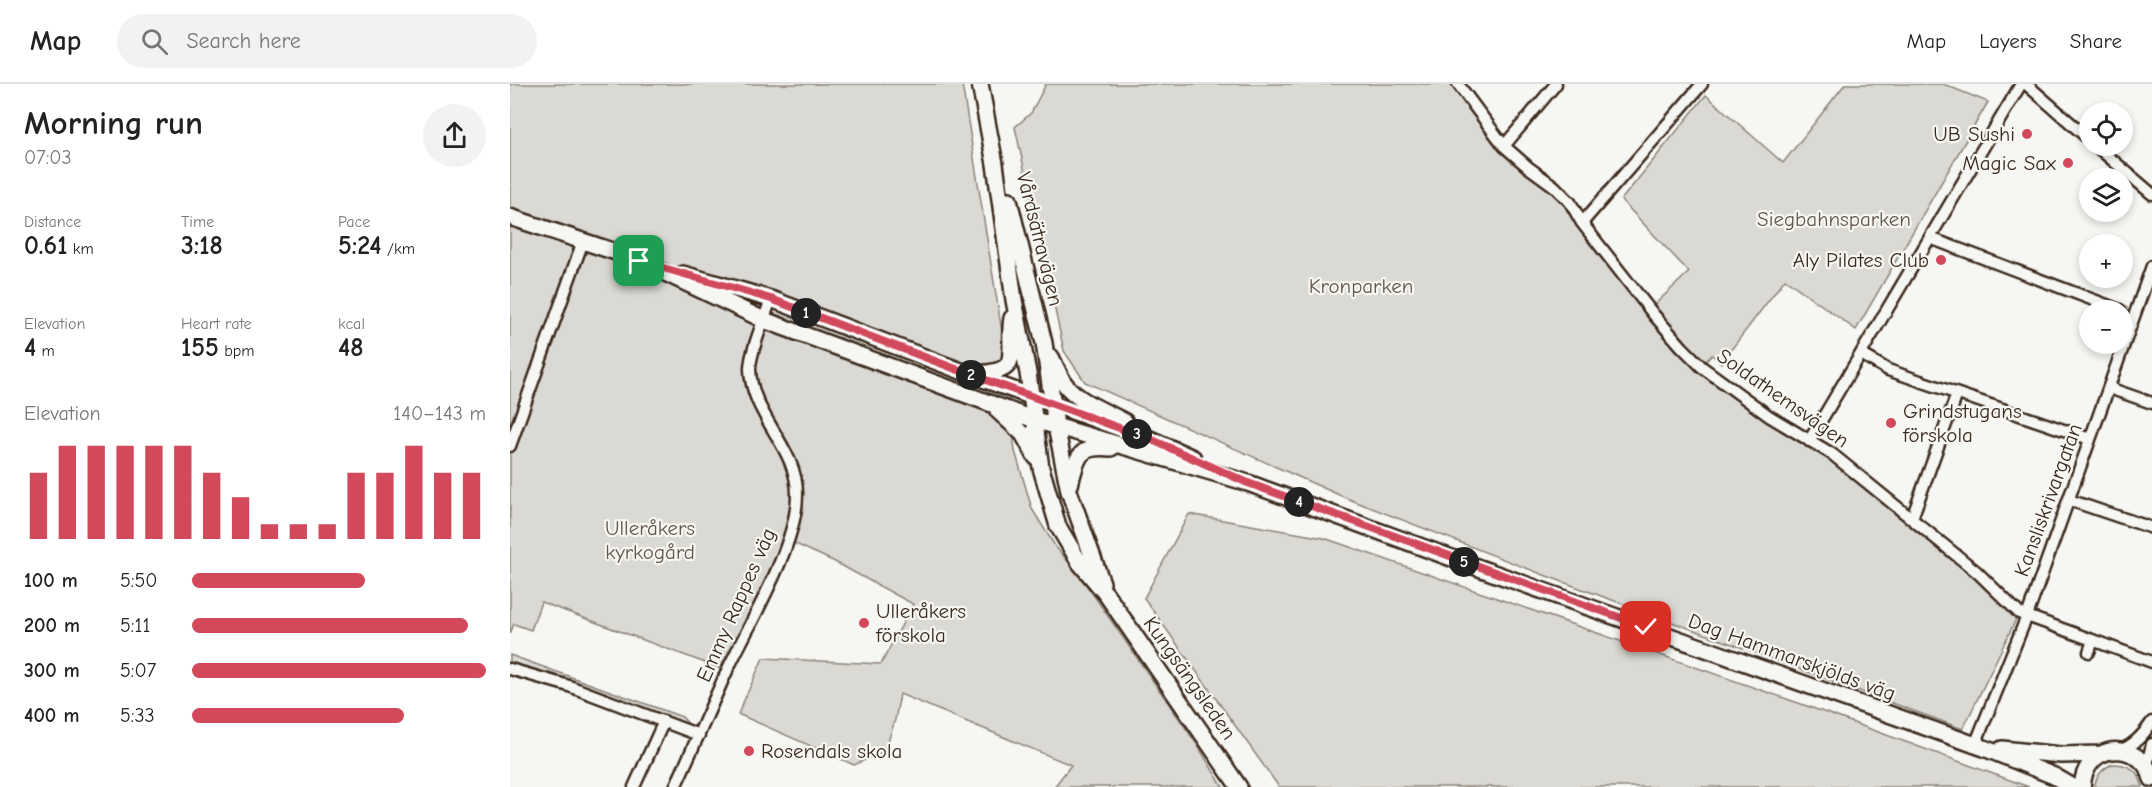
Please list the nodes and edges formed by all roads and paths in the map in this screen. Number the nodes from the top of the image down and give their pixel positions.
1 (1458, 84) edge
2 (1556, 84) edge
3 (1702, 84) edge
4 (2021, 84) edge
5 (2026, 84) edge
6 (980, 85) edge
7 (2079, 130) edge
8 (1504, 146) junction
9 (2108, 156) edge
10 (2152, 194) edge
11 (510, 216) edge
12 (1582, 223) junction
13 (1930, 238) junction
14 (583, 241) junction
15 (639, 261) junction
16 (2152, 266) edge
17 (771, 299) junction
18 (1014, 300) junction
19 (2092, 300) edge
20 (2134, 316) joint
21 (764, 320) junction
22 (1044, 343) junction
23 (1861, 354) junction
24 (969, 374) junction
25 (2109, 388) junction
26 (1957, 394) junction
27 (1031, 397) junction
28 (986, 402) junction
29 (2152, 404) edge
30 (1053, 405) junction
31 (1035, 420) junction
32 (1056, 426) junction
33 (2090, 440) junction
34 (1809, 441) junction
35 (1146, 445) junction
36 (510, 446) edge
37 (1041, 468) junction
38 (1069, 491) junction
39 (2069, 500) junction
40 (1912, 518) junction
41 (2152, 528) edge
42 (1106, 594) junction
43 (2027, 616) junction
44 (2093, 640) junction
45 (2089, 652) dead end
46 (2152, 662) edge
47 (510, 669) edge
48 (664, 721) junction
49 (2152, 722) edge
50 (699, 735) junction
51 (2152, 744) edge
52 (1980, 746) junction
53 (2121, 750) junction
54 (2102, 754) junction
55 (2150, 772) edge
56 (634, 787) edge
57 (675, 787) edge
58 (1239, 787) edge
59 (2073, 787) edge
60 (2082, 787) edge

1 - 8 street, Soldathemsvägen
2 - 8 street
3 - 12 street
4 - 13 street
5 - 7 street
6 - 18 main road, Vårdsätravägen
6 - 22 main road, Vårdsätravägen
8 - 12 street, Soldathemsvägen
9 - 10 street
11 - 14 main road, Dag Hammarskjölds väg
12 - 34 street, Soldathemsvägen
13 - 19 street
13 - 23 street
14 - 15 main road, Dag Hammarskjölds väg
14 - 36 street
15 - 17 main road, Dag Hammarskjölds väg
15 - 21 main road, Dag Hammarskjölds väg
16 - 20 street, Kansliskrivargatan
17 - 21 street, Emmy Rappes väg
17 - 24 main road, Dag Hammarskjölds väg
18 - 24 main road
18 - 27 main road, Vårdsätravägen
20 - 25 street, Kansliskrivargatan
21 - 28 main road, Dag Hammarskjölds väg
21 - 50 street, Emmy Rappes väg
22 - 30 main road, Vårdsätravägen
22 - 35 main road
23 - 26 street
23 - 34 street
24 - 27 main road, Dag Hammarskjölds väg
25 - 29 street
25 - 33 street, Kansliskrivargatan
26 - 33 street
26 - 40 street
27 - 30 main road, Dag Hammarskjölds väg
27 - 31 main road, Kungsängsleden
28 - 31 main road, Dag Hammarskjölds väg
28 - 37 main road
30 - 32 main road, Kungsängsleden
30 - 35 main road, Dag Hammarskjölds väg
31 - 32 main road, Dag Hammarskjölds väg
31 - 37 main road, Kungsängsleden
32 - 35 main road, Dag Hammarskjölds väg
32 - 38 main road, Kungsängsleden
33 - 39 street, Kansliskrivargatan
34 - 40 street, Soldathemsvägen
35 - 38 main road
35 - 52 main road, Dag Hammarskjölds väg
37 - 42 main road, Kungsängsleden
38 - 42 main road, Kungsängsleden
39 - 41 street
39 - 43 street, Kansliskrivargatan
40 - 43 street, Soldathemsvägen
42 - 58 main road, Kungsängsleden
43 - 44 street, Soldathemsvägen
43 - 52 street, Kansliskrivargatan
44 - 45 street
44 - 46 street, Soldathemsvägen
47 - 48 street
48 - 50 street
48 - 56 street
49 - 53 street
50 - 57 street, Emmy Rappes väg
51 - 55 street
52 - 54 main road, Dag Hammarskjölds väg
52 - 59 main road, Dag Hammarskjölds väg
53 - 54 main road, Dag Hammarskjölds väg
53 - 55 main road
54 - 60 main road

